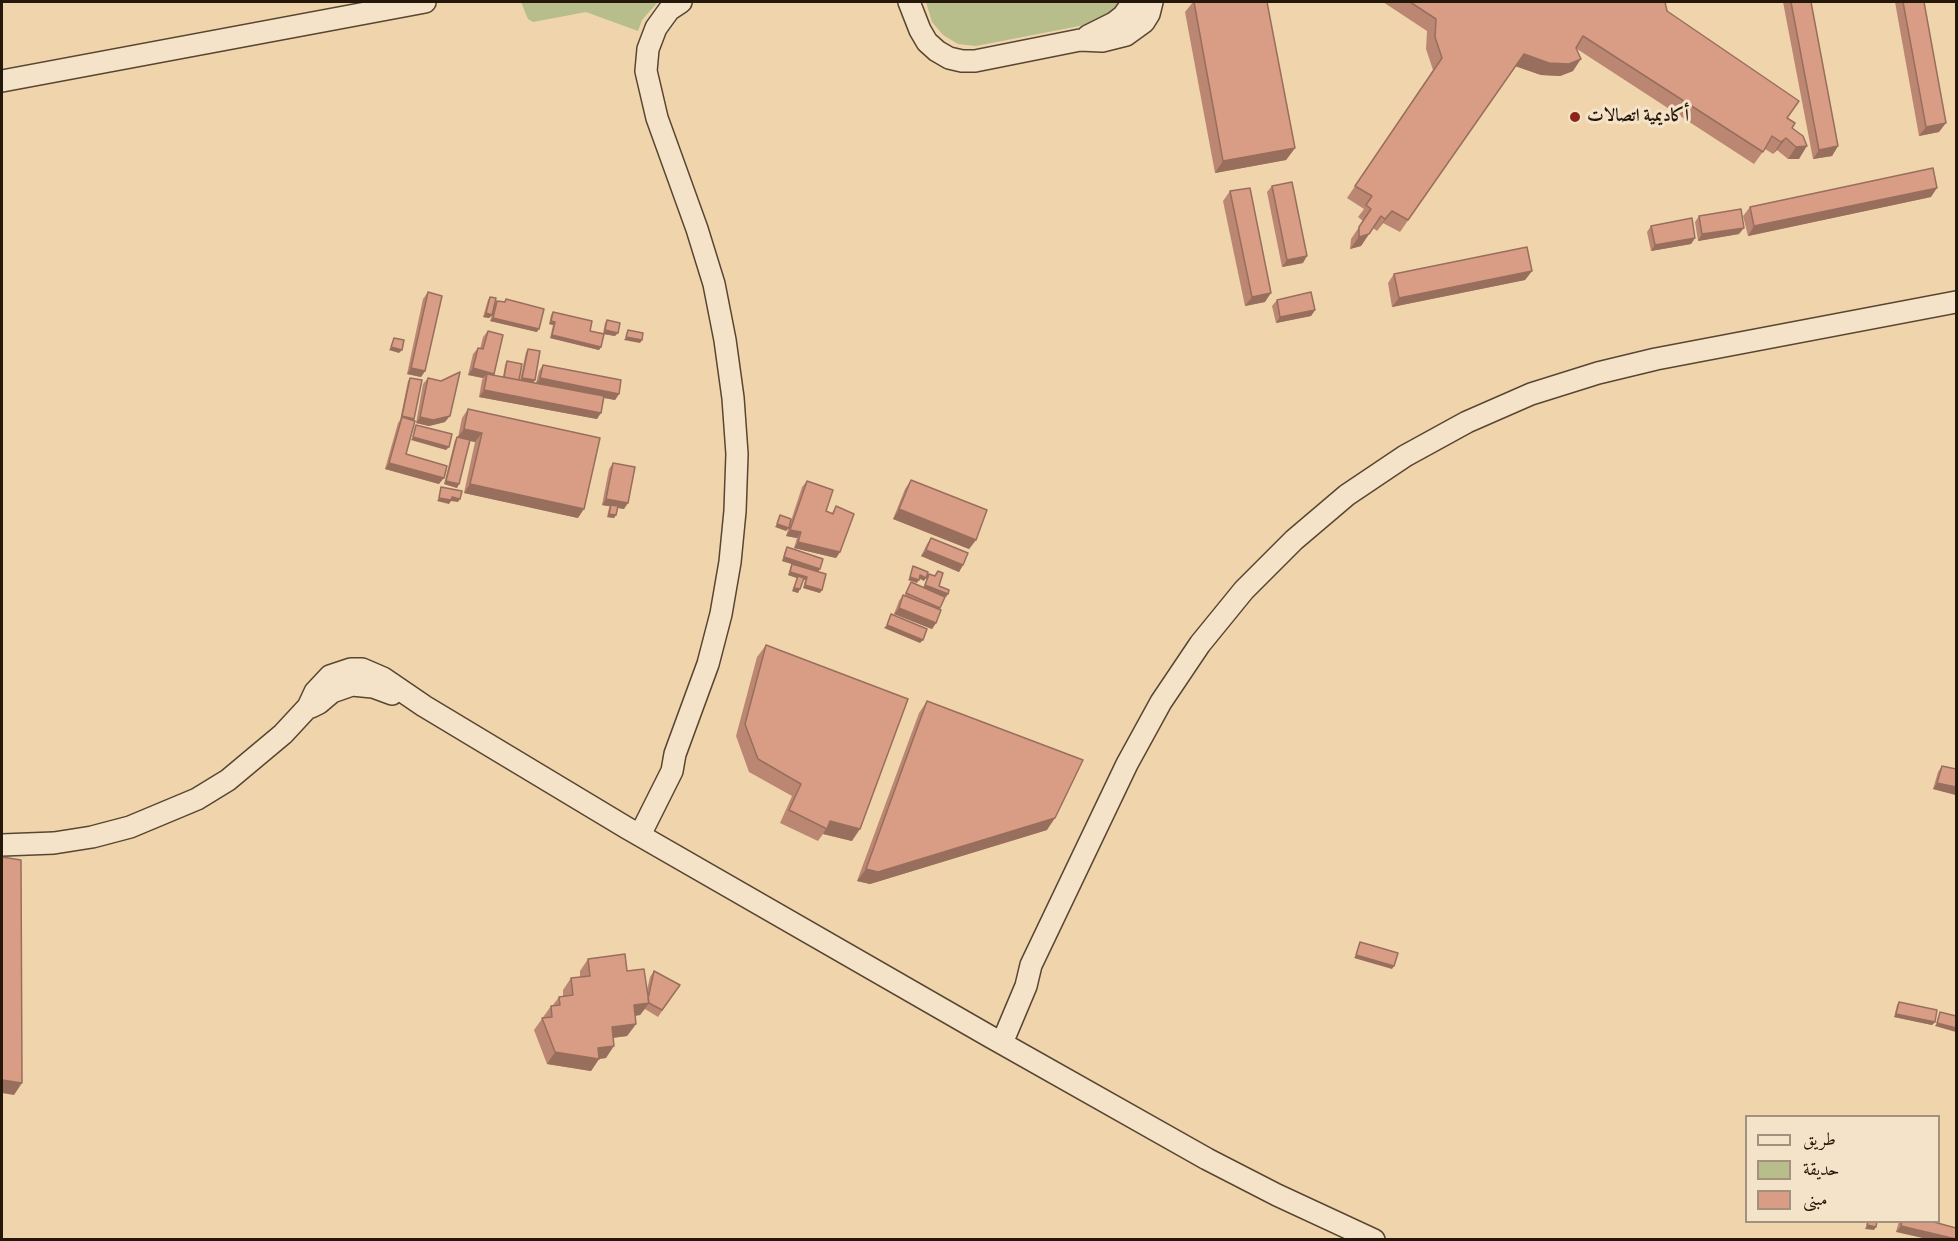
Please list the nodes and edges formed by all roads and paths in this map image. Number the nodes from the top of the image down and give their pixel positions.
1 (425, 2) edge
2 (681, 2) edge
3 (1133, 2) edge
4 (1152, 2) edge
5 (914, 7) edge
6 (1080, 40) junction
7 (2, 81) edge
8 (1956, 302) edge
9 (633, 831) junction
10 (2, 845) edge
11 (995, 1040) junction
12 (1374, 1239) edge

1 - 7 street
2 - 9 street
3 - 6 street
4 - 6 street
5 - 6 street
8 - 11 street
9 - 10 street
9 - 11 street
11 - 12 street

